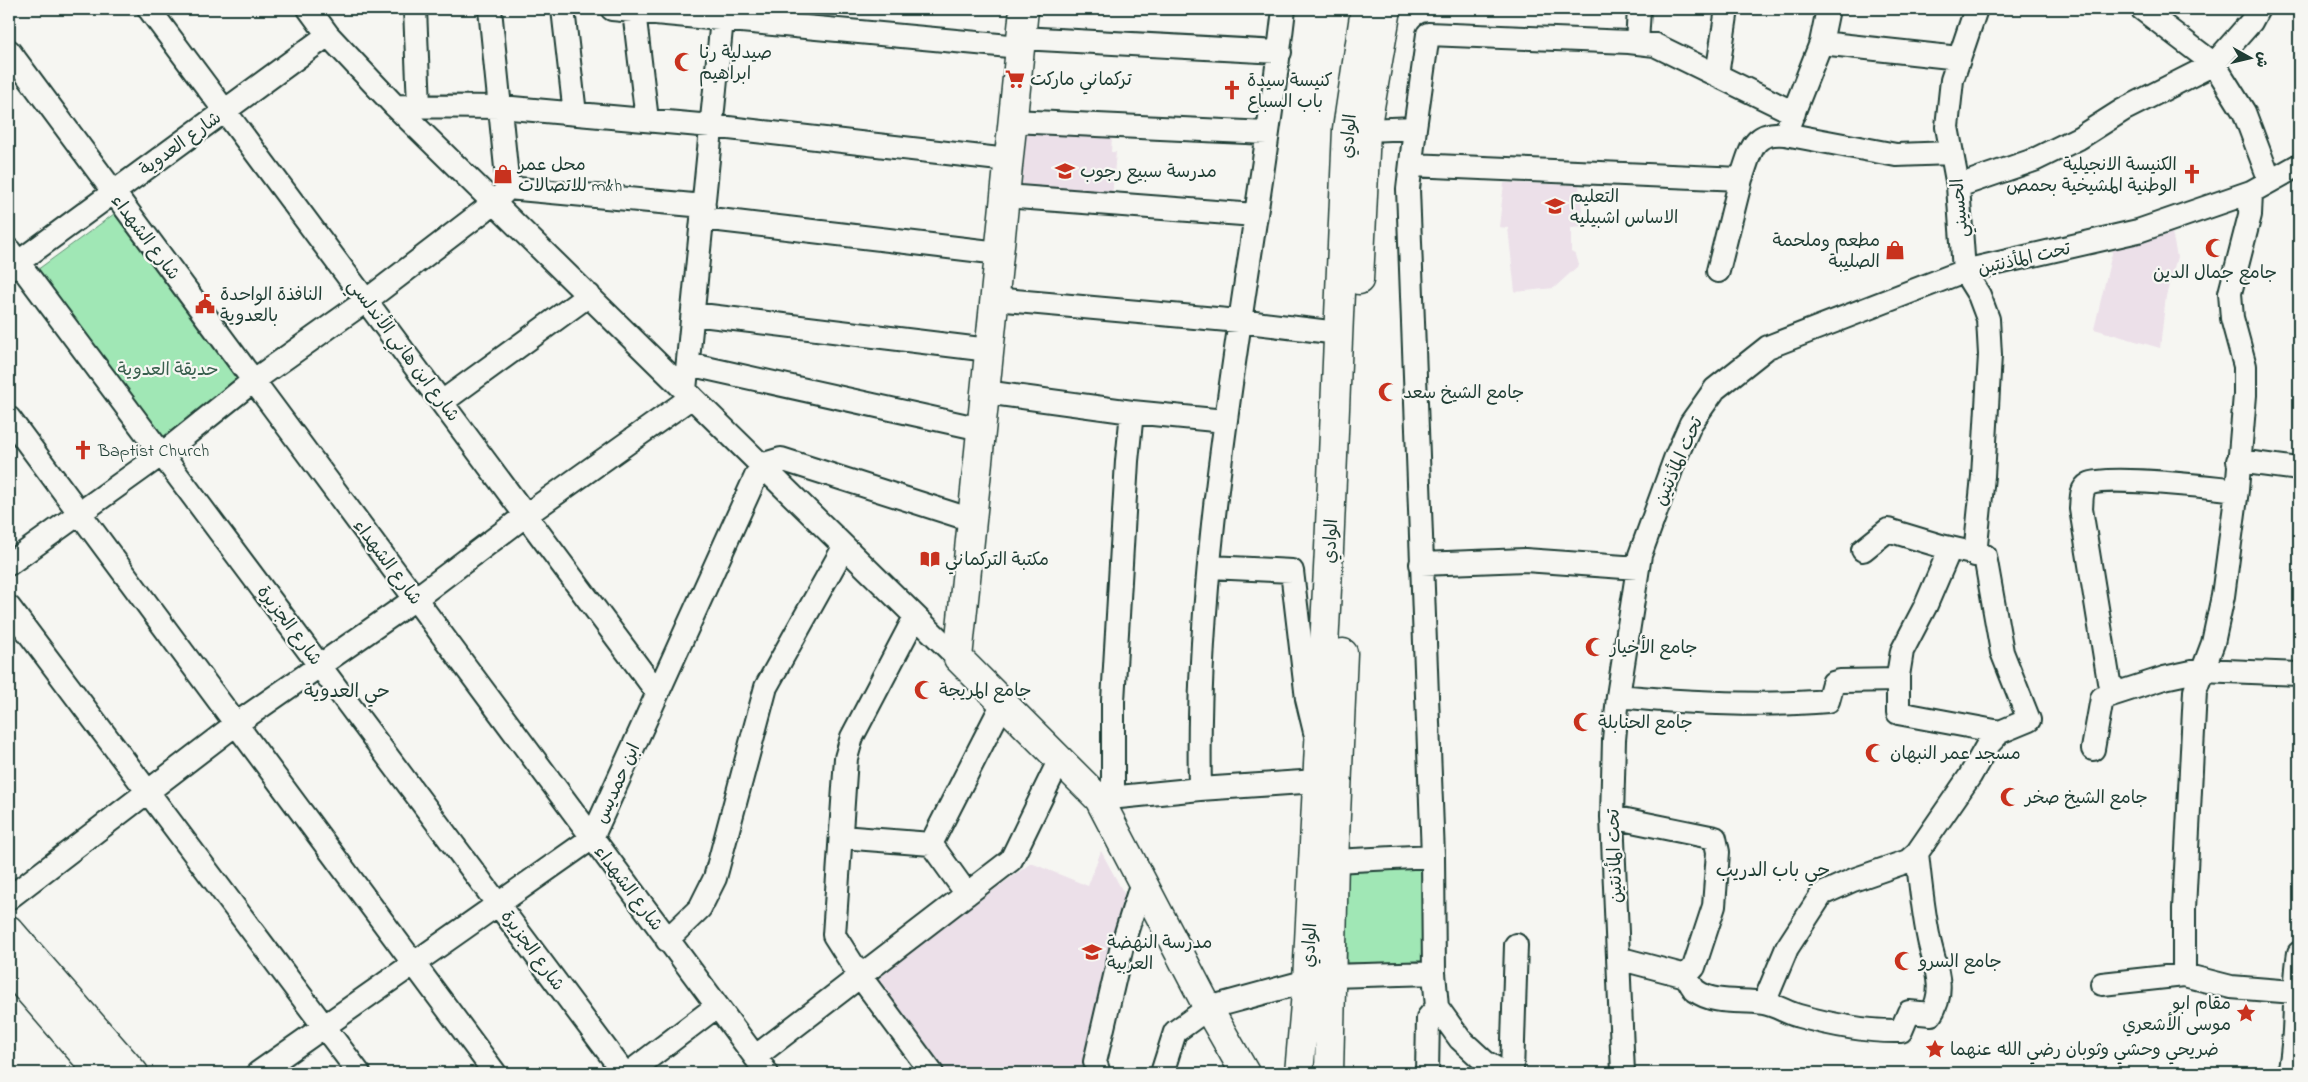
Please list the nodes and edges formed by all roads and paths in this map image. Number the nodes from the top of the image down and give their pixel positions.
1 (149, 9) edge
2 (309, 9) edge
3 (415, 9) edge
4 (490, 9) edge
5 (563, 9) edge
6 (1024, 9) edge
7 (1284, 9) edge
8 (1365, 9) edge
9 (1387, 9) edge
10 (1638, 9) edge
11 (1727, 9) edge
12 (1828, 9) edge
13 (1976, 9) edge
14 (2142, 9) edge
15 (2258, 9) edge
16 (623, 10) edge
17 (722, 14) edge
18 (328, 35) junction
19 (1020, 43) junction
20 (1637, 43) junction
21 (1821, 43) junction
22 (9, 51) edge
23 (1280, 52) junction
24 (1959, 58) junction
25 (2214, 64) junction
26 (1717, 75) junction
27 (395, 106) junction
28 (419, 106) junction
29 (501, 107) junction
30 (226, 110) junction
31 (1794, 113) junction
32 (575, 114) junction
33 (647, 120) junction
34 (1012, 121) junction
35 (711, 126) junction
36 (1415, 128) junction
37 (1366, 130) junction
38 (1267, 133) junction
39 (1785, 134) junction
40 (1952, 153) junction
41 (1008, 160) junction
42 (1411, 165) junction
43 (1741, 179) junction
44 (2282, 179) edge
45 (1958, 186) junction
46 (113, 192) junction
47 (502, 195) junction
48 (1005, 196) junction
49 (703, 212) junction
50 (1254, 216) junction
51 (999, 253) junction
52 (12, 261) edge
53 (1718, 270) dead end
54 (1964, 271) junction
55 (589, 295) junction
56 (994, 299) junction
57 (367, 300) junction
58 (693, 314) junction
59 (1238, 321) junction
60 (1338, 333) junction
61 (989, 350) junction
62 (688, 364) junction
63 (253, 381) junction
64 (985, 392) junction
65 (689, 394) junction
66 (442, 402) junction
67 (1132, 412) junction
68 (9, 418) edge
69 (1225, 422) junction
70 (981, 429) junction
71 (162, 454) junction
72 (2238, 461) junction
73 (760, 465) junction
74 (2299, 469) edge
75 (2237, 490) junction
76 (81, 512) junction
77 (526, 515) junction
78 (972, 520) junction
79 (844, 547) junction
80 (1950, 549) junction
81 (1863, 550) dead end
82 (1975, 555) junction
83 (9, 564) edge
84 (1421, 564) junction
85 (1210, 567) junction
86 (1638, 568) junction
87 (415, 599) junction
88 (9, 607) edge
89 (915, 617) junction
90 (958, 658) junction
91 (320, 666) junction
92 (2201, 670) junction
93 (2299, 674) edge
94 (1898, 680) junction
95 (657, 692) junction
96 (2118, 692) junction
97 (1618, 696) junction
98 (1003, 703) junction
99 (236, 724) junction
100 (2000, 732) junction
101 (1319, 748) junction
102 (2093, 749) dead end
103 (1060, 761) junction
104 (1317, 781) junction
105 (1200, 789) junction
106 (149, 792) junction
107 (1106, 798) junction
108 (1612, 817) junction
109 (841, 837) junction
110 (592, 838) junction
111 (931, 844) junction
112 (1917, 853) junction
113 (1433, 856) junction
114 (1334, 861) junction
115 (1142, 882) junction
116 (967, 894) junction
117 (9, 898) edge
118 (499, 904) junction
119 (9, 930) edge
120 (667, 940) junction
121 (1516, 945) dead end
122 (2299, 953) edge
123 (1618, 958) junction
124 (413, 964) junction
125 (9, 968) edge
126 (1434, 973) junction
127 (2184, 975) junction
128 (860, 976) junction
129 (1686, 976) junction
130 (1319, 978) junction
131 (2102, 984) dead end
132 (2295, 992) junction
133 (1764, 1002) junction
134 (717, 1006) junction
135 (1437, 1007) junction
136 (1208, 1008) junction
137 (325, 1026) junction
138 (2297, 1030) edge
139 (761, 1065) edge
140 (98, 1072) edge
141 (262, 1072) edge
142 (134, 1073) edge
143 (360, 1073) edge
144 (495, 1073) edge
145 (624, 1073) edge
146 (629, 1073) edge
147 (932, 1073) edge
148 (1099, 1073) edge
149 (1162, 1073) edge
150 (1245, 1073) edge
151 (1298, 1073) edge
152 (1329, 1073) edge
153 (1427, 1073) edge
154 (1504, 1073) edge
155 (1512, 1073) edge
156 (1623, 1073) edge
157 (2288, 1073) edge

1 - 30 street, شارع ابن هاني الأندلسي
2 - 18 street
3 - 28 street
4 - 29 street
5 - 32 street
6 - 19 main road
7 - 23 street
8 - 60 main road, الوادي
9 - 37 main road, الوادي
10 - 20 street
11 - 26 street
12 - 21 street
13 - 24 street, الحسيني
14 - 25 street
15 - 25 street
16 - 17 street
16 - 33 street
17 - 19 street
17 - 35 street
18 - 27 street
18 - 30 street, شارع العدوية
19 - 23 street
19 - 34 main road
20 - 26 street
20 - 36 street
21 - 24 street
21 - 31 street
22 - 46 street, شارع الشهداء
23 - 38 street
24 - 40 street, الحسيني
25 - 44 street
25 - 45 street
26 - 31 street
27 - 28 street
27 - 47 street
28 - 29 street
29 - 32 street
29 - 47 street
30 - 46 street, شارع العدوية
30 - 57 street, شارع ابن هاني الأندلسي
31 - 39 street
32 - 33 street
33 - 35 street
34 - 38 street
34 - 41 main road
35 - 41 street
35 - 49 street
36 - 37 street
36 - 42 street
37 - 114 main road, الوادي
38 - 50 street
39 - 40 street
39 - 43 street
40 - 45 street, الحسيني
41 - 48 main road
42 - 43 street
42 - 84 street
43 - 53 street
44 - 54 street, تحت المأذنتين
44 - 72 street
45 - 54 street, الحسيني
46 - 52 street, شارع العدوية
46 - 63 street, شارع الشهداء
47 - 49 street
47 - 55 street
47 - 57 street
48 - 50 street
48 - 51 main road
49 - 51 street
49 - 58 street
50 - 59 street
51 - 56 main road
52 - 71 street, شارع الجزيرة
54 - 82 street, الحسيني
54 - 86 street, تحت المأذنتين
55 - 65 street
55 - 66 street
56 - 59 street
56 - 61 main road
57 - 63 street
57 - 66 street, شارع ابن هاني الأندلسي
58 - 61 street
58 - 62 street
59 - 60 street
59 - 69 street
60 - 101 main road, الوادي
61 - 64 main road
62 - 65 street
62 - 70 street
63 - 71 street
63 - 87 street, شارع الشهداء
64 - 67 street
64 - 70 main road
65 - 73 street
65 - 77 street
66 - 77 street, شارع ابن هاني الأندلسي
67 - 69 street
67 - 107 street
68 - 76 street
69 - 85 street
70 - 78 main road
71 - 76 street
71 - 91 street, شارع الجزيرة
72 - 74 street
72 - 75 street
73 - 78 street
73 - 79 street
73 - 95 street, ابن حمديس
75 - 92 street
75 - 96 street
76 - 83 street
76 - 99 street
77 - 87 street
77 - 95 street, شارع ابن هاني الأندلسي
78 - 90 main road
79 - 89 street
79 - 120 street
80 - 81 street
80 - 82 street
80 - 94 street
82 - 100 street
84 - 86 street
84 - 113 street
85 - 101 street
85 - 105 street
86 - 97 street, تحت المأذنتين
87 - 91 street
87 - 110 street, شارع الشهداء
88 - 106 street
89 - 90 street
89 - 109 street
90 - 98 main road
91 - 99 street
91 - 118 street, شارع الجزيرة
92 - 93 street
92 - 96 street
92 - 127 street
94 - 97 street
94 - 100 street
95 - 110 street, ابن حمديس
96 - 102 street
97 - 108 street, تحت المأذنتين
98 - 103 main road
98 - 111 street
99 - 106 street
99 - 124 street
100 - 112 street
101 - 104 main road, الوادي
103 - 107 main road
103 - 116 street
104 - 105 street
104 - 130 main road, الوادي
105 - 107 street
106 - 117 street
106 - 137 street
107 - 115 main road
108 - 123 street, تحت المأذنتين
108 - 129 street
109 - 111 street
109 - 128 street
110 - 118 street, ابن حمديس
110 - 120 street, شارع الشهداء
111 - 116 street
112 - 133 street
112 - 133 street
113 - 114 street
113 - 126 street
114 - 130 main road, الوادي
115 - 136 main road
115 - 148 street
116 - 128 street
118 - 124 street, ابن حمديس
118 - 145 street, شارع الجزيرة
119 - 142 main road
120 - 134 street, شارع الشهداء
121 - 155 street
122 - 132 street
123 - 129 street
123 - 156 street, تحت المأذنتين
124 - 137 street, ابن حمديس
124 - 144 street
125 - 140 main road
126 - 130 street
126 - 135 street
127 - 131 street
127 - 132 street
128 - 139 street
128 - 147 street
129 - 133 street
130 - 136 street
130 - 151 main road, الوادي
130 - 152 main road, الوادي
132 - 138 street
134 - 139 street, شارع الشهداء
134 - 146 street
135 - 153 street
135 - 154 street
136 - 149 street
136 - 150 main road
137 - 141 street, ابن حمديس
137 - 143 street
138 - 157 street

